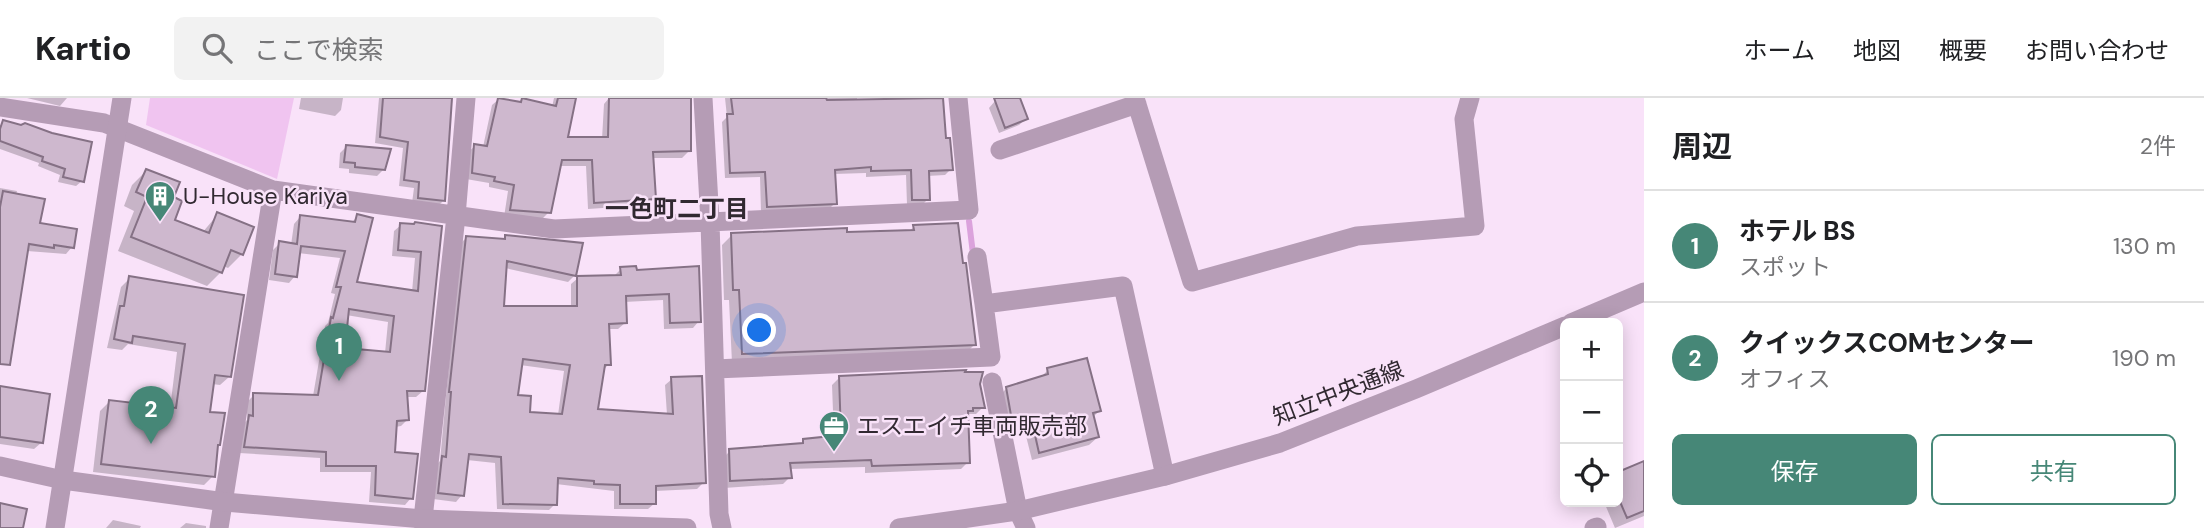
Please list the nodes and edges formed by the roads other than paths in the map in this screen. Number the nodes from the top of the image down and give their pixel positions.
1 (122, 98) edge
2 (466, 98) edge
3 (703, 98) edge
4 (958, 98) edge
5 (1470, 98) edge
6 (1136, 101) edge
7 (0, 107) edge
8 (118, 128) junction
9 (1000, 150) dead end
10 (273, 190) junction
11 (456, 216) junction
12 (710, 222) junction
13 (977, 257) dead end
14 (1644, 292) edge
15 (984, 304) junction
16 (1583, 318) edge
17 (1560, 328) edge
18 (715, 369) junction
19 (992, 382) dead end
20 (0, 466) edge
21 (1165, 476) junction
22 (63, 480) junction
23 (225, 502) junction
24 (1022, 520) edge
25 (423, 524) edge
26 (55, 528) edge
27 (219, 528) edge
28 (687, 528) edge
29 (722, 528) edge
30 (899, 528) edge

1 - 8 street
2 - 11 street
3 - 12 street
4 - 12 street
5 - 6 street
6 - 9 street
7 - 8 street
8 - 10 street
8 - 22 street
10 - 11 street
10 - 23 street
11 - 12 street
11 - 25 street
12 - 18 street
13 - 15 street
14 - 16 street
15 - 18 street
15 - 21 street
17 - 21 street, 知立中央通線
18 - 29 street
19 - 24 street
20 - 22 street
21 - 24 street, 知立中央通線
22 - 23 street
22 - 26 street
23 - 25 street
23 - 27 street
24 - 30 street, 知立中央通線
25 - 28 street

